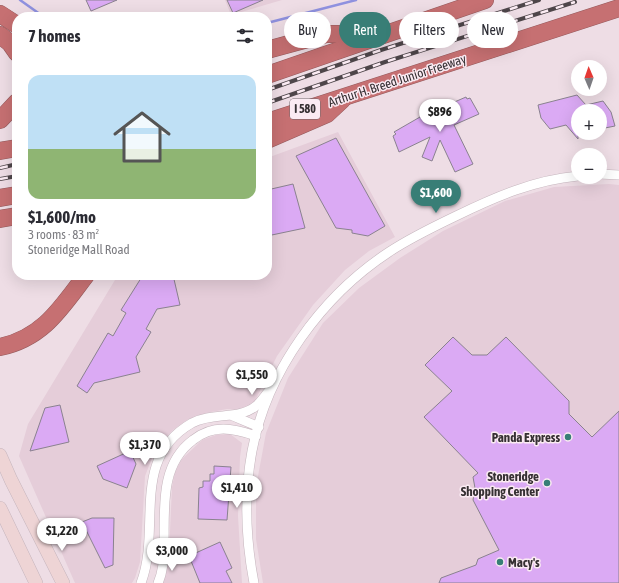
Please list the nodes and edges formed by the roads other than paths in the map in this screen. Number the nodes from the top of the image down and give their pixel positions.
1 (485, 0) edge
2 (619, 9) edge
3 (0, 14) edge
4 (12, 22) edge
5 (391, 31) edge
6 (339, 34) edge
7 (0, 35) edge
8 (12, 46) edge
9 (343, 48) edge
10 (272, 49) edge
11 (272, 73) edge
12 (343, 98) junction
13 (12, 107) edge
14 (0, 120) edge
15 (272, 120) edge
16 (272, 138) edge
17 (12, 149) edge
18 (0, 151) edge
19 (607, 174) edge
20 (619, 175) edge
21 (571, 177) edge
22 (12, 196) edge
23 (0, 198) edge
24 (12, 217) edge
25 (0, 219) edge
26 (82, 280) edge
27 (0, 346) edge
28 (276, 383) junction
29 (231, 415) junction
30 (258, 431) junction
31 (0, 455) edge
32 (0, 508) edge
33 (36, 583) edge
34 (63, 583) edge
35 (141, 583) edge
36 (158, 583) edge
37 (254, 583) edge

1 - 5 highway
2 - 12 highway, Arthur H. Breed Junior Freeway / I 580
3 - 4 highway
6 - 10 highway
7 - 8 highway
9 - 11 highway
12 - 15 highway, Arthur H. Breed Junior Freeway / I 580
12 - 16 highway
13 - 14 highway
17 - 18 highway
19 - 20 street
21 - 28 street
22 - 23 highway
24 - 25 highway
26 - 27 highway
28 - 29 street
28 - 30 street
29 - 30 street
29 - 35 street
30 - 36 street
30 - 37 street
31 - 34 main road
32 - 33 main road

